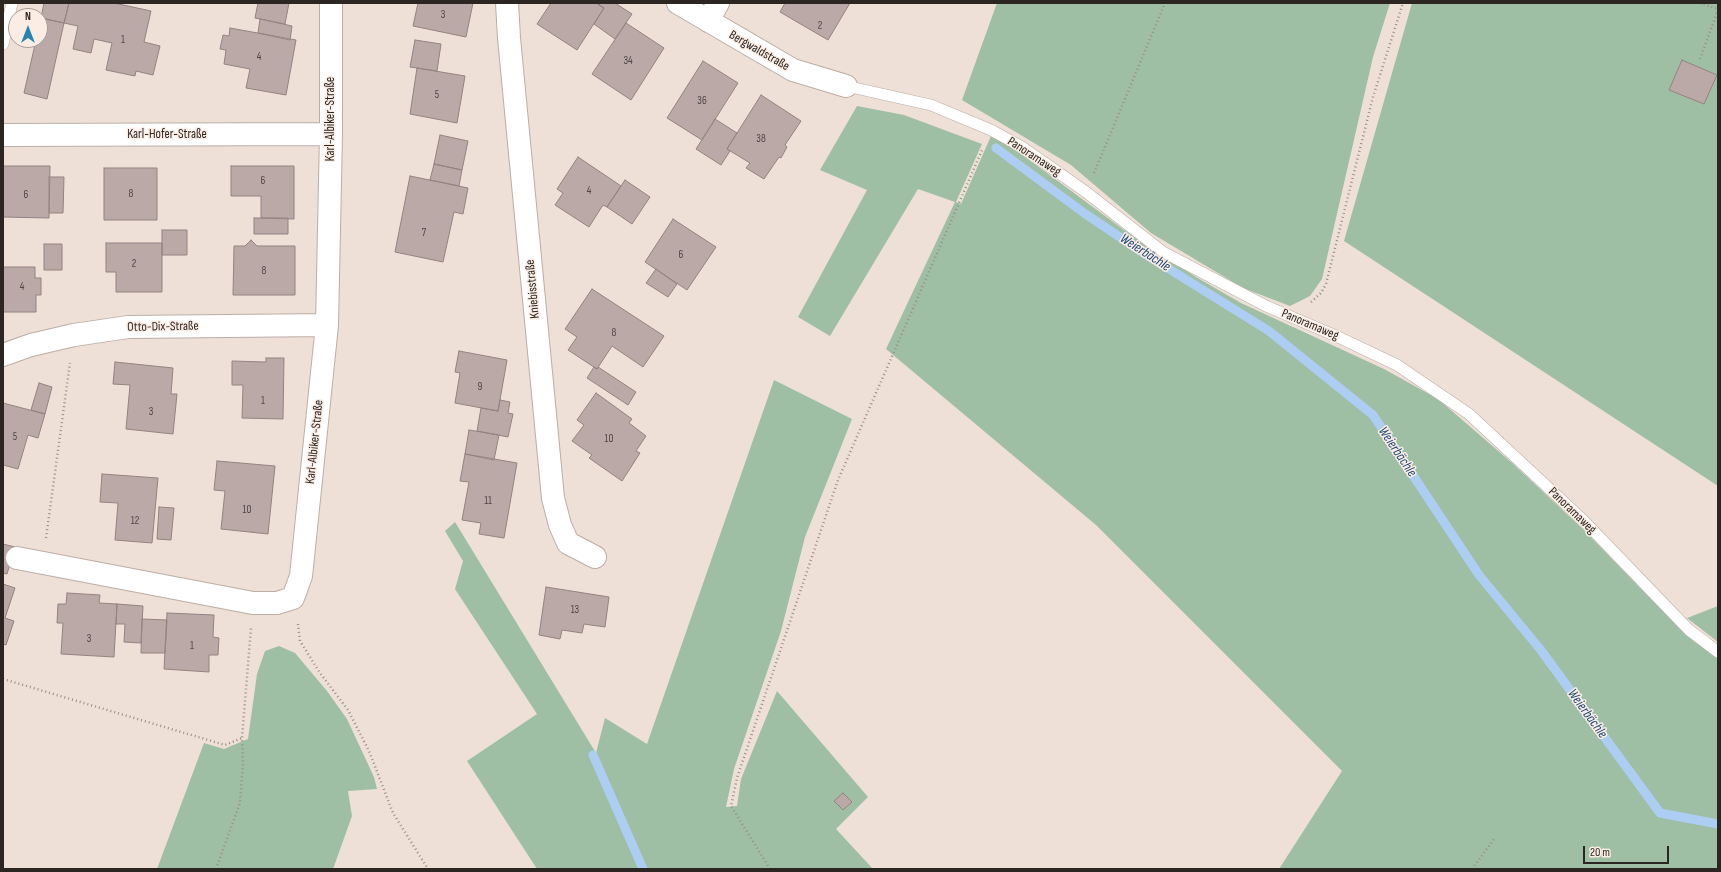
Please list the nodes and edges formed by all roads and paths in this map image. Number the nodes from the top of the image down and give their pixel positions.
1 (12, 3) edge
2 (331, 3) edge
3 (507, 3) edge
4 (678, 3) edge
5 (1164, 3) edge
6 (1403, 3) edge
7 (1700, 3) edge
8 (1718, 9) edge
9 (713, 12) edge
10 (3, 44) edge
11 (1700, 59) dead end
12 (846, 86) joint
13 (991, 130) junction
14 (331, 134) junction
15 (3, 135) edge
16 (1086, 192) junction
17 (1326, 284) dead end
18 (327, 324) junction
19 (74, 335) junction
20 (3, 355) edge
21 (594, 557) dead end
22 (17, 558) dead end
23 (43, 563) junction
24 (293, 598) junction
25 (253, 603) junction
26 (1718, 652) edge
27 (3, 679) edge
28 (242, 738) junction
29 (1494, 839) dead end
30 (216, 869) edge
31 (428, 869) edge
32 (770, 869) edge
33 (1472, 869) edge

1 - 10 lane
2 - 14 street, Karl-Albiker-Straße
3 - 21 street, Kniebisstraße
4 - 9 street, Bergwaldstraße
5 - 16 path
6 - 17 path
7 - 8 path
8 - 11 path
9 - 12 street, Bergwaldstraße
12 - 13 lane, Panoramaweg
13 - 16 lane, Panoramaweg
13 - 32 path
14 - 15 street, Karl-Hofer-Straße
14 - 18 street, Karl-Albiker-Straße
16 - 26 lane, Panoramaweg
18 - 19 street, Otto-Dix-Straße
18 - 24 street, Karl-Albiker-Straße
19 - 20 street, Otto-Dix-Straße
19 - 23 path
22 - 23 street
23 - 25 street
24 - 25 street
24 - 31 path
25 - 28 path
27 - 28 path
28 - 30 path
29 - 33 path

